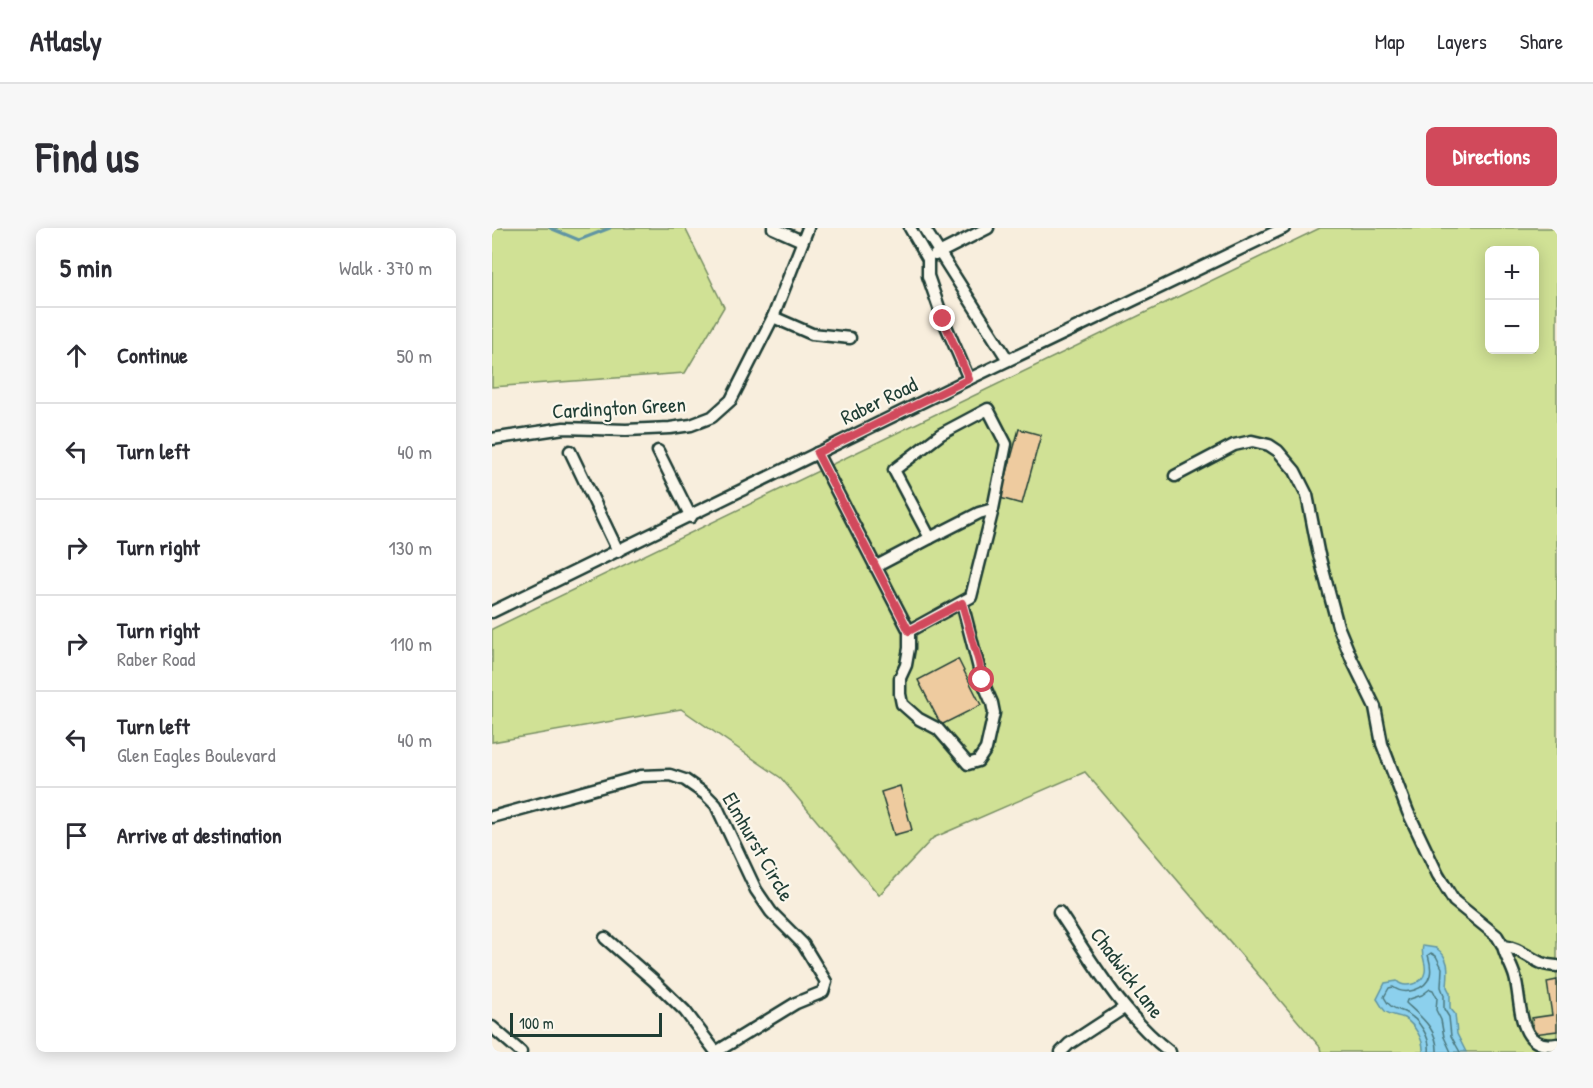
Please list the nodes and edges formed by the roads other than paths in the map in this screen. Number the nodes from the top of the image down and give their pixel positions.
1 (773, 228) edge
2 (808, 228) edge
3 (910, 228) edge
4 (924, 228) edge
5 (988, 228) edge
6 (1284, 228) edge
7 (802, 241) junction
8 (940, 254) junction
9 (928, 259) junction
10 (773, 317) junction
11 (850, 338) dead end
12 (1008, 360) junction
13 (969, 379) junction
14 (492, 439) edge
15 (570, 451) dead end
16 (658, 451) dead end
17 (817, 453) junction
18 (1175, 476) dead end
19 (993, 509) junction
20 (691, 517) junction
21 (930, 538) junction
22 (618, 552) junction
23 (874, 567) junction
24 (962, 603) junction
25 (492, 612) edge
26 (909, 631) junction
27 (492, 817) edge
28 (1059, 912) dead end
29 (605, 938) dead end
30 (1503, 946) junction
31 (1557, 966) edge
32 (1124, 1008) junction
33 (492, 1027) edge
34 (1557, 1044) edge
35 (521, 1052) edge
36 (716, 1052) edge
37 (1061, 1052) edge
38 (1170, 1052) edge

1 - 7 street
2 - 7 street, Cardington Green
3 - 9 street
4 - 8 street
5 - 8 street
6 - 12 street, Raber Road
7 - 10 street, Cardington Green
8 - 9 street
8 - 12 street
9 - 13 street
10 - 11 street
10 - 14 street, Cardington Green
12 - 13 street, Raber Road
13 - 17 street, Raber Road
15 - 22 street
16 - 20 street
17 - 20 street, Raber Road
17 - 23 street
18 - 30 street
19 - 21 street
19 - 21 street
19 - 24 street
20 - 22 street, Raber Road
21 - 23 street
22 - 25 street, Raber Road
23 - 26 street
24 - 26 street
24 - 26 street
27 - 36 street, Elmhurst Circle
28 - 32 street, Chadwick Lane
29 - 36 street
30 - 31 street
30 - 34 street
32 - 37 street
32 - 38 street, Chadwick Lane
33 - 35 street

